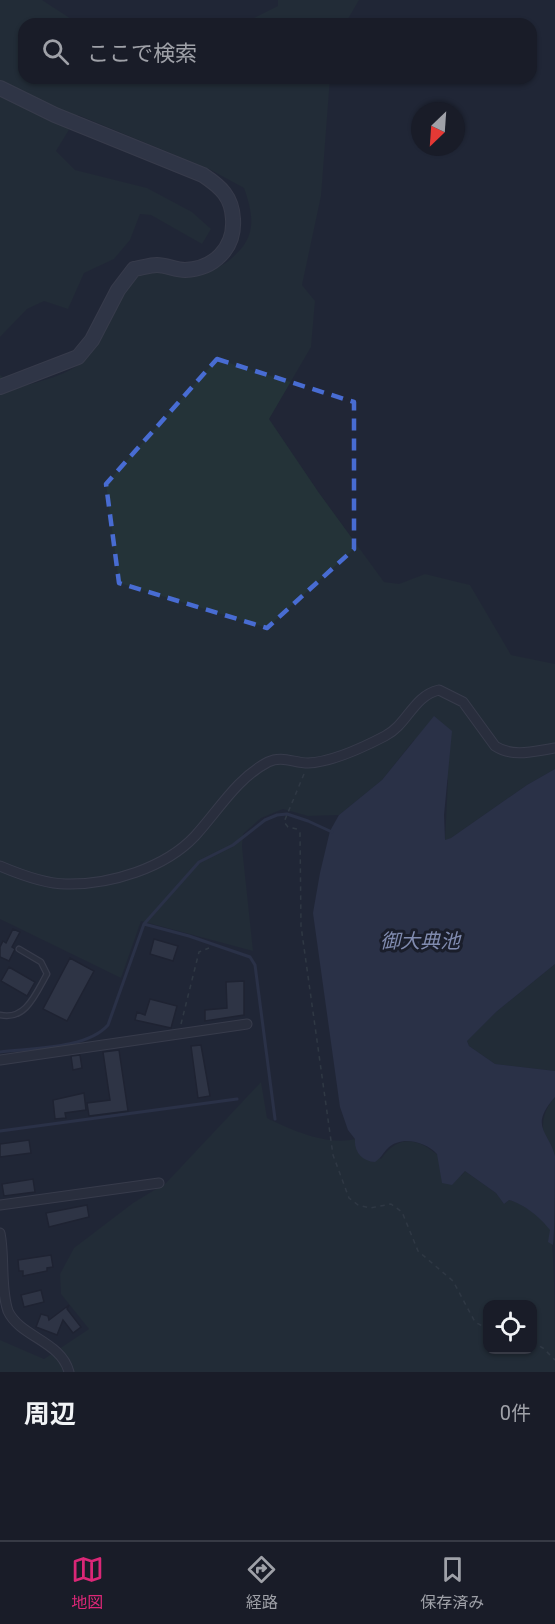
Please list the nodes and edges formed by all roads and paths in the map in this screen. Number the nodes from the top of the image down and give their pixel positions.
1 (0, 88) edge
2 (0, 387) edge
3 (555, 748) edge
4 (306, 763) junction
5 (0, 866) edge
6 (209, 948) dead end
7 (19, 949) dead end
8 (0, 1015) edge
9 (247, 1024) dead end
10 (179, 1034) junction
11 (0, 1059) edge
12 (159, 1183) dead end
13 (0, 1204) edge
14 (0, 1233) edge
15 (483, 1326) edge
16 (537, 1345) edge
17 (555, 1360) edge
18 (69, 1372) edge

1 - 2 street
3 - 4 street
4 - 5 street
4 - 15 path
6 - 10 path
7 - 8 lane
9 - 10 street
10 - 11 street
12 - 13 street
14 - 18 street
16 - 17 path

